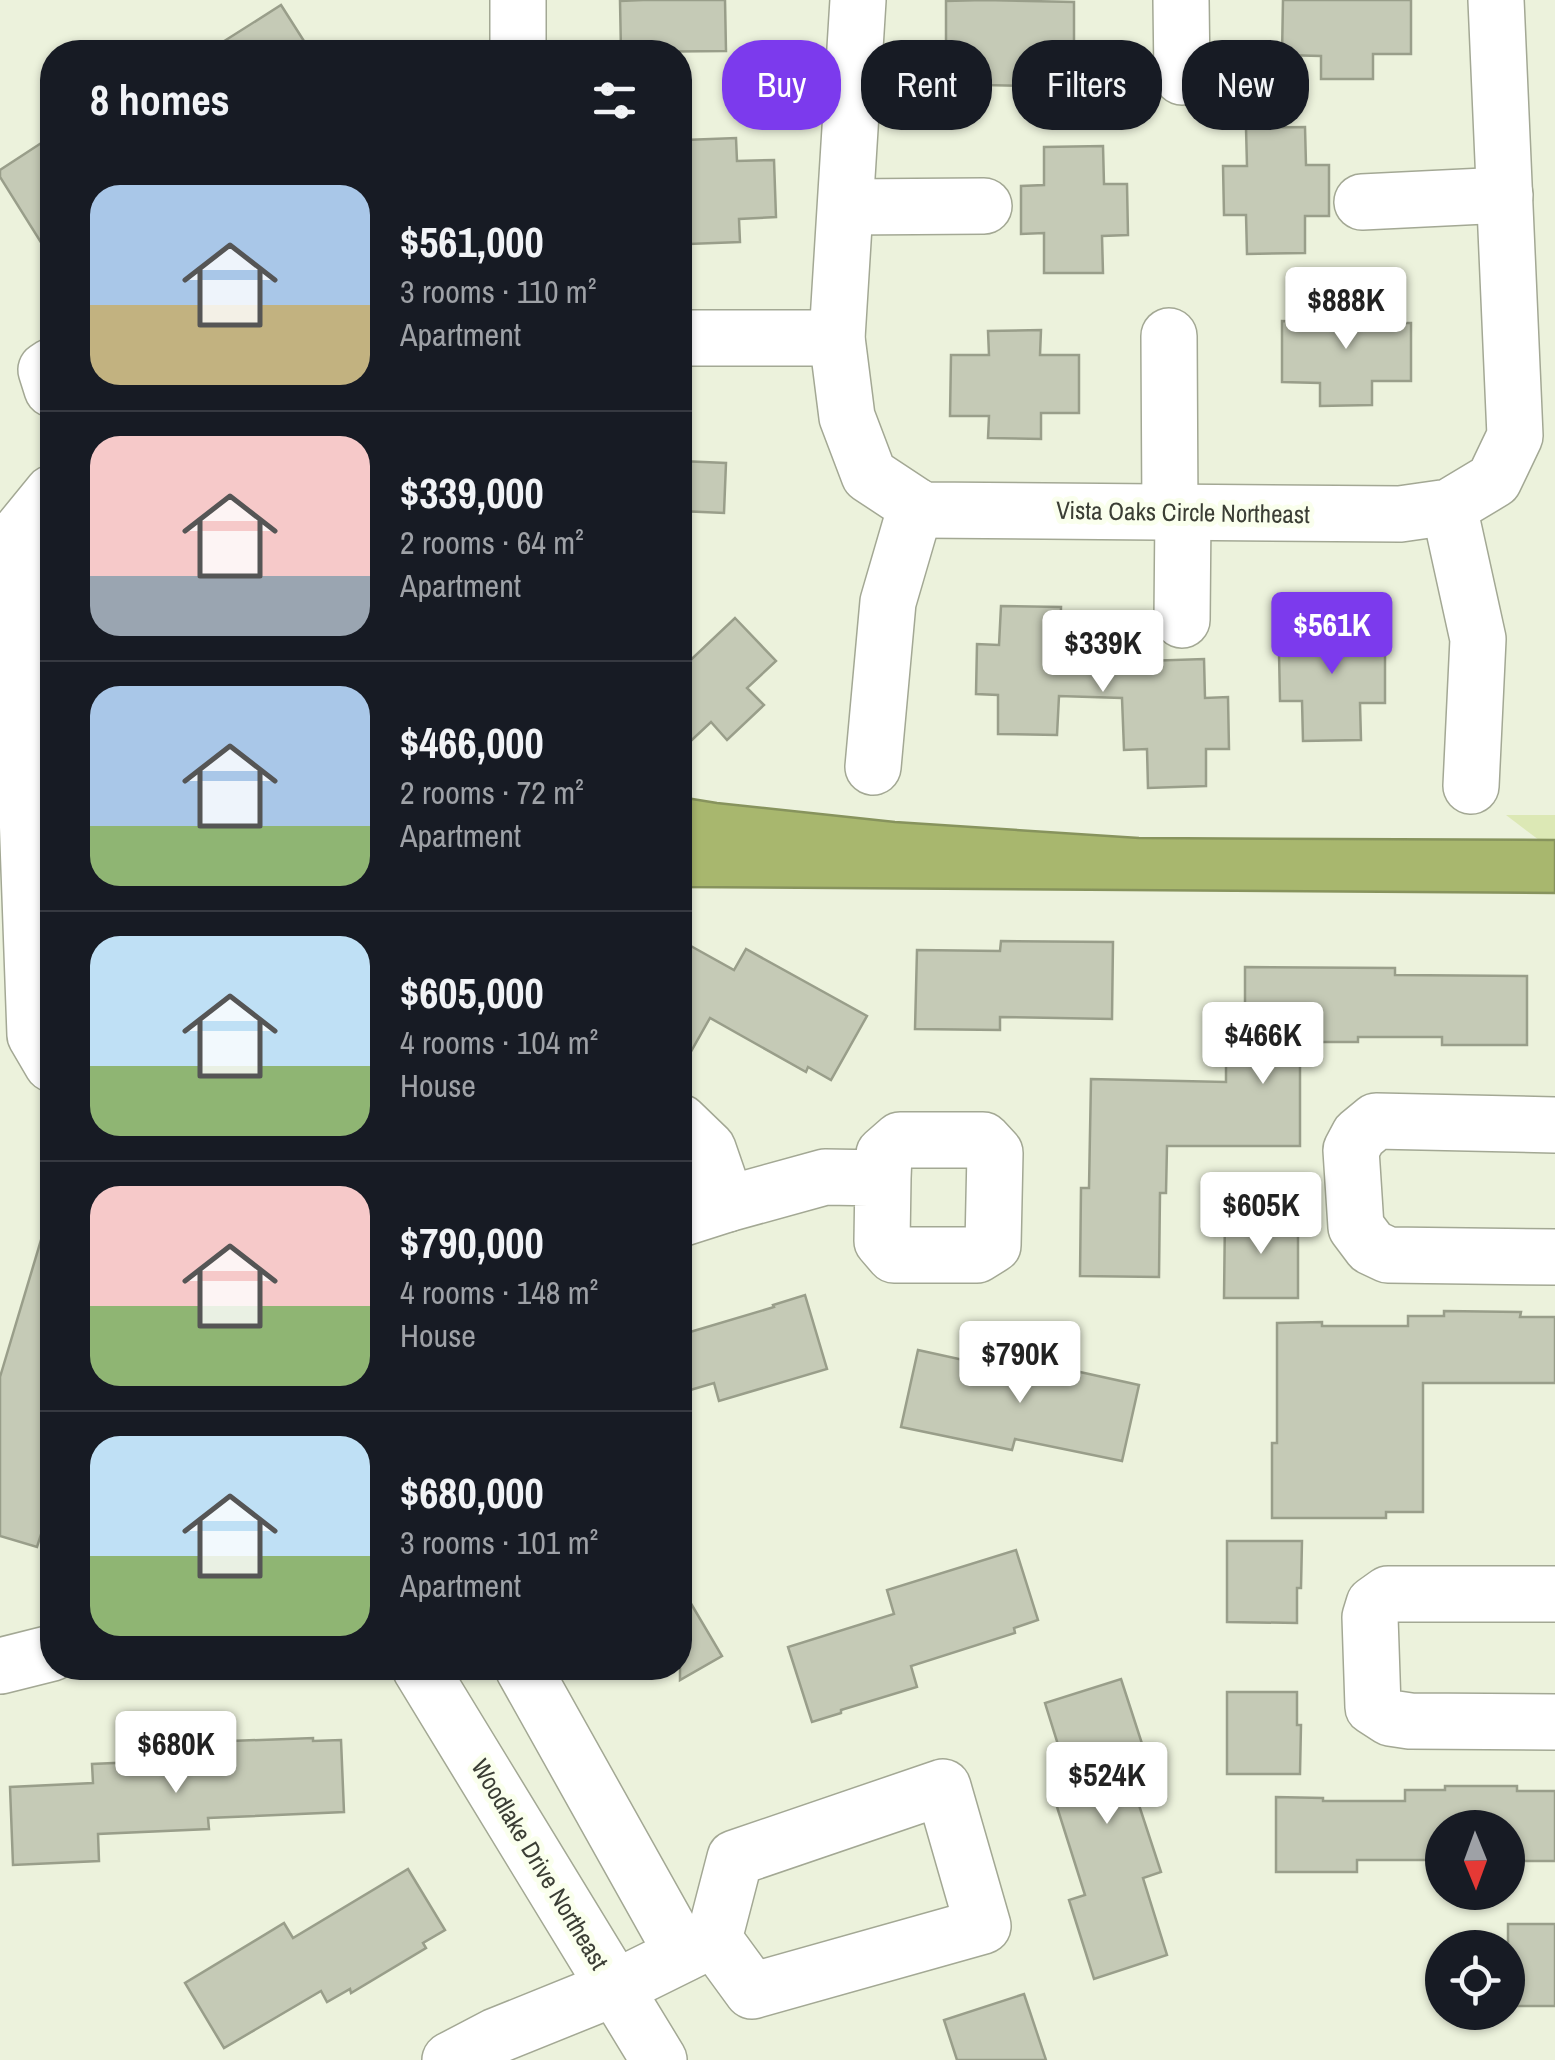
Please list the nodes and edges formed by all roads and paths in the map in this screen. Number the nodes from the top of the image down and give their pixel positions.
1 (518, 0) edge
2 (858, 0) edge
3 (1181, 0) edge
4 (1496, 0) edge
5 (518, 40) edge
6 (1182, 77) dead end
7 (1504, 195) junction
8 (1362, 202) dead end
9 (846, 206) junction
10 (984, 206) dead end
11 (1170, 336) dead end
12 (692, 338) edge
13 (838, 338) junction
14 (1534, 379) edge
15 (916, 506) junction
16 (1449, 507) junction
17 (40, 508) edge
18 (1177, 512) junction
19 (1182, 620) dead end
20 (873, 766) dead end
21 (1471, 786) dead end
22 (40, 1044) edge
23 (1555, 1125) edge
24 (692, 1134) edge
25 (883, 1178) dead end
26 (704, 1211) edge
27 (1555, 1257) edge
28 (1555, 1594) edge
29 (40, 1656) edge
30 (0, 1666) edge
31 (427, 1680) edge
32 (531, 1680) edge
33 (1555, 1722) edge
34 (699, 1946) junction
35 (616, 1988) junction
36 (450, 2060) edge
37 (659, 2060) edge

1 - 5 street
2 - 9 street, Vista Oaks Circle Northeast
3 - 6 street
4 - 7 street, Vista Oaks Circle Northeast
7 - 8 street
7 - 14 street, Vista Oaks Circle Northeast
9 - 10 street
9 - 13 street, Vista Oaks Circle Northeast
11 - 18 street
12 - 13 street
13 - 15 street, Vista Oaks Circle Northeast
14 - 16 street, Vista Oaks Circle Northeast
15 - 18 street, Vista Oaks Circle Northeast
15 - 20 street
16 - 18 street, Vista Oaks Circle Northeast
16 - 21 street
17 - 22 street
18 - 19 street
23 - 27 street
24 - 26 street
25 - 26 street
28 - 33 street
29 - 30 street
31 - 35 street, Woodlake Drive Northeast
32 - 34 street
34 - 34 street
34 - 35 street
35 - 36 street
35 - 37 street, Woodlake Drive Northeast

